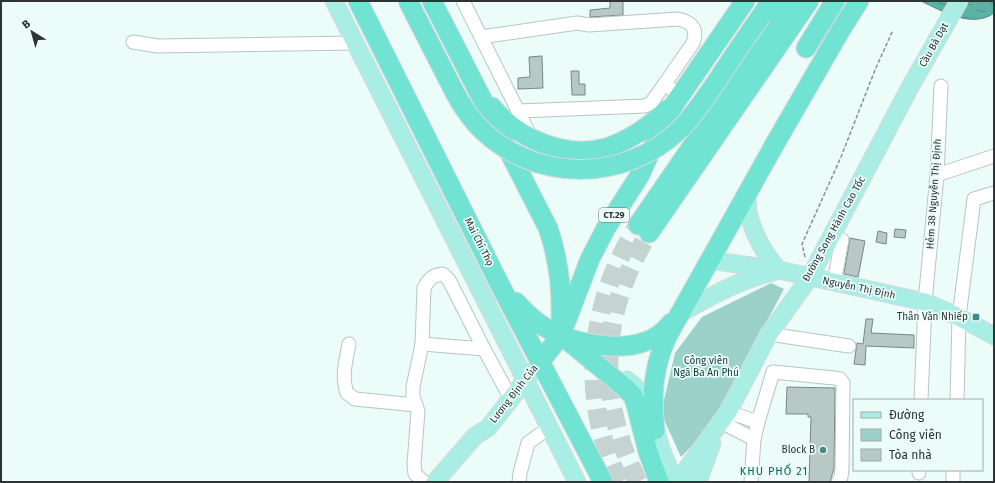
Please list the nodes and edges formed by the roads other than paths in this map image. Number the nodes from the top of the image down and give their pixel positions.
1 (334, 1) edge
2 (358, 1) edge
3 (408, 1) edge
4 (432, 1) edge
5 (463, 1) edge
6 (745, 1) edge
7 (771, 1) edge
8 (792, 1) edge
9 (809, 1) edge
10 (835, 1) edge
11 (859, 1) edge
12 (959, 1) edge
13 (780, 30) junction
14 (481, 36) junction
15 (133, 42) dead end
16 (355, 43) junction
17 (806, 48) dead end
18 (475, 85) junction
19 (664, 85) junction
20 (940, 86) dead end
21 (909, 89) joint
22 (679, 97) junction
23 (519, 111) junction
24 (532, 139) junction
25 (994, 156) edge
26 (937, 175) junction
27 (994, 193) edge
28 (747, 194) junction
29 (643, 229) tunnel mouth
30 (842, 240) dead end
31 (710, 260) junction
32 (779, 270) junction
33 (810, 277) junction
34 (834, 282) junction
35 (499, 283) junction
36 (925, 302) junction
37 (679, 314) junction
38 (959, 317) junction
39 (769, 334) junction
40 (560, 335) junction
41 (994, 336) edge
42 (349, 344) dead end
43 (422, 344) junction
44 (849, 346) dead end
45 (484, 348) junction
46 (540, 361) junction
47 (601, 368) junction
48 (526, 379) junction
49 (511, 399) junction
50 (921, 399) edge
51 (957, 399) edge
52 (416, 405) junction
53 (722, 420) junction
54 (758, 422) junction
55 (550, 427) junction
56 (488, 428) junction
57 (655, 430) junction
58 (754, 439) junction
59 (953, 471) edge
60 (424, 482) edge
61 (435, 482) edge
62 (449, 482) edge
63 (519, 482) edge
64 (577, 482) edge
65 (603, 482) edge
66 (659, 482) edge
67 (676, 482) edge
68 (698, 482) edge
69 (752, 482) edge
70 (838, 482) edge
71 (952, 482) edge

1 - 16 main road, Mai Chí Thọ
2 - 35 highway, Mai Chí Thọ
3 - 7 highway, bridge
4 - 18 highway
5 - 14 street
6 - 22 highway, CT.29
8 - 13 highway
9 - 13 highway
10 - 17 highway
11 - 28 highway
12 - 21 main road, Cầu Bà Dạt
13 - 29 highway
14 - 19 street
14 - 23 street
15 - 16 street
16 - 48 main road, Mai Chí Thọ
18 - 24 highway
18 - 40 highway
19 - 22 street
19 - 23 street
20 - 26 street, Hẻm 38 Nguyễn Thị Định
21 - 33 main road, Đường Song Hành Cao Tốc
22 - 24 highway
22 - 40 highway, CT.29
23 - 24 street
25 - 26 street
26 - 36 street, Hẻm 38 Nguyễn Thị Định
27 - 38 street
28 - 31 highway
28 - 32 main road
30 - 34 street
31 - 32 main road, Nguyễn Thị Định
31 - 37 highway
32 - 33 main road, Nguyễn Thị Định
32 - 37 main road
33 - 34 main road, Nguyễn Thị Định
33 - 39 main road, Đường Song Hành Cao Tốc
34 - 36 main road, Nguyễn Thị Định
35 - 40 highway
35 - 46 highway, Mai Chí Thọ
36 - 38 main road, Nguyễn Thị Định
36 - 50 street, Hẻm 38 Nguyễn Thị Định
37 - 40 highway
37 - 57 highway
38 - 41 main road, Nguyễn Thị Định
38 - 51 street
39 - 44 street
39 - 53 main road, Đường Song Hành Cao Tốc
40 - 46 highway
40 - 47 highway
42 - 52 street
43 - 45 street
43 - 45 street
43 - 52 street
45 - 49 street
46 - 48 main road, Lương Định Của
46 - 65 highway, Mai Chí Thọ
47 - 57 main road
47 - 66 highway
48 - 49 main road, Lương Định Của
48 - 55 main road, Mai Chí Thọ
49 - 56 main road, Lương Định Của
52 - 60 street
53 - 54 street
53 - 58 street
53 - 67 main road, Đường Song Hành Cao Tốc
53 - 68 main road, Đường Song Hành Cao Tốc
54 - 58 street
54 - 70 street
55 - 63 street
55 - 64 main road, Mai Chí Thọ
56 - 61 main road, Lương Định Của
56 - 62 main road, Lương Định Của
57 - 67 main road
58 - 69 street
59 - 71 street

